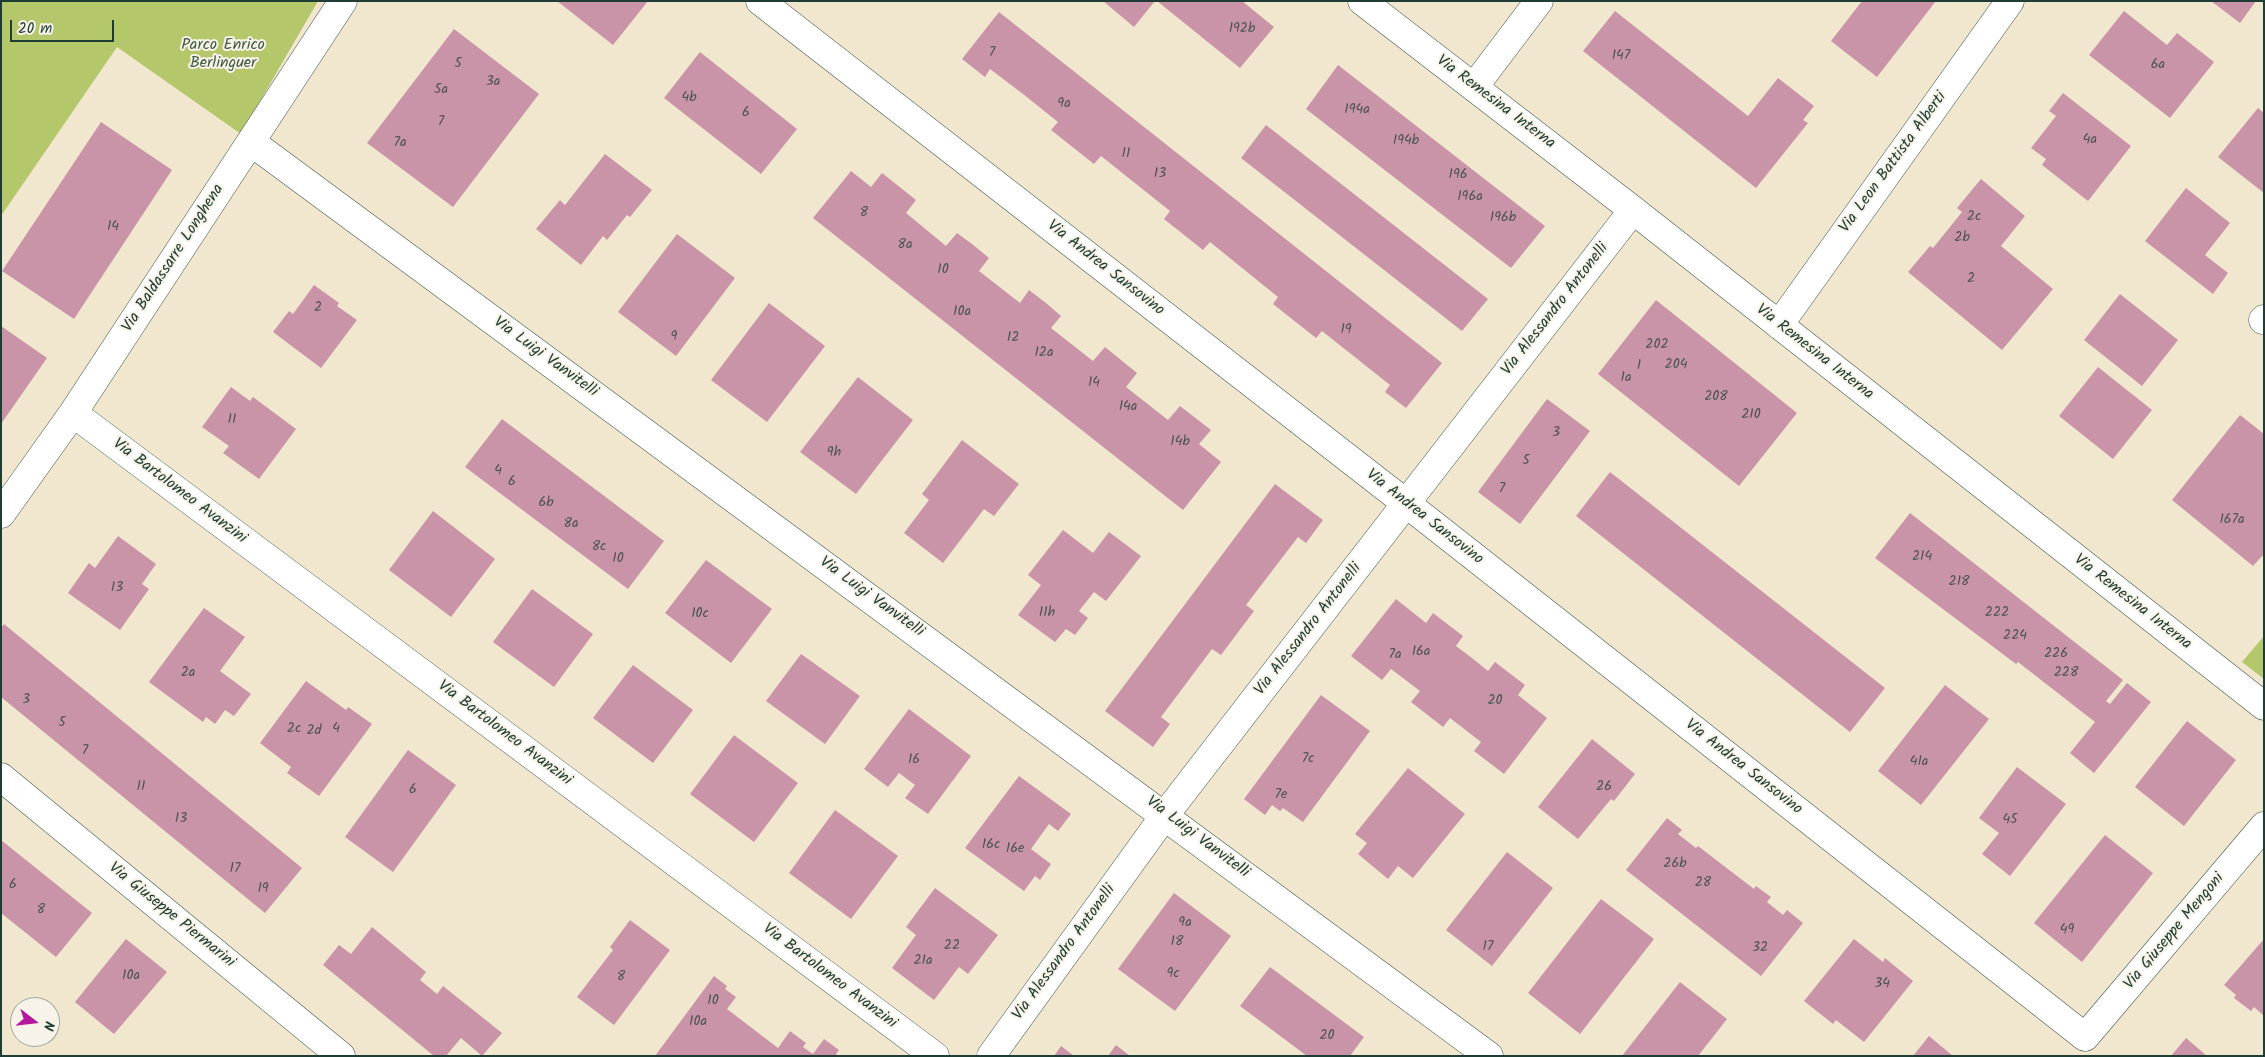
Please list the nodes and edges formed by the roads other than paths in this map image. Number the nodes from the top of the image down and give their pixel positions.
1 (343, 1) edge
2 (760, 1) edge
3 (1362, 1) edge
4 (1539, 1) edge
5 (2010, 1) edge
6 (1474, 87) junction
7 (251, 142) junction
8 (1633, 210) junction
9 (1779, 326) junction
10 (73, 413) junction
11 (1407, 504) junction
12 (1, 514) edge
13 (2264, 706) edge
14 (1, 777) edge
15 (1165, 815) junction
16 (2264, 826) edge
17 (2085, 1037) joint
18 (341, 1056) edge
19 (935, 1056) edge
20 (990, 1056) edge
21 (1489, 1056) edge

1 - 7 street, Via Baldassarre Longhena
2 - 11 street, Via Andrea Sansovino
3 - 6 street, Via Remesina Interna
4 - 6 street
5 - 9 street, Via Leon Battista Alberti
6 - 8 street, Via Remesina Interna
7 - 10 street, Via Baldassarre Longhena
7 - 15 street, Via Luigi Vanvitelli
8 - 9 street, Via Remesina Interna
8 - 11 street, Via Alessandro Antonelli
9 - 13 street, Via Remesina Interna
10 - 12 street, Via Baldassarre Longhena
10 - 19 street, Via Bartolomeo Avanzini
11 - 15 street, Via Alessandro Antonelli
11 - 17 street, Via Andrea Sansovino
14 - 18 street, Via Giuseppe Piermarini
15 - 20 street, Via Alessandro Antonelli
15 - 21 street, Via Luigi Vanvitelli
16 - 17 street, Via Giuseppe Mengoni

